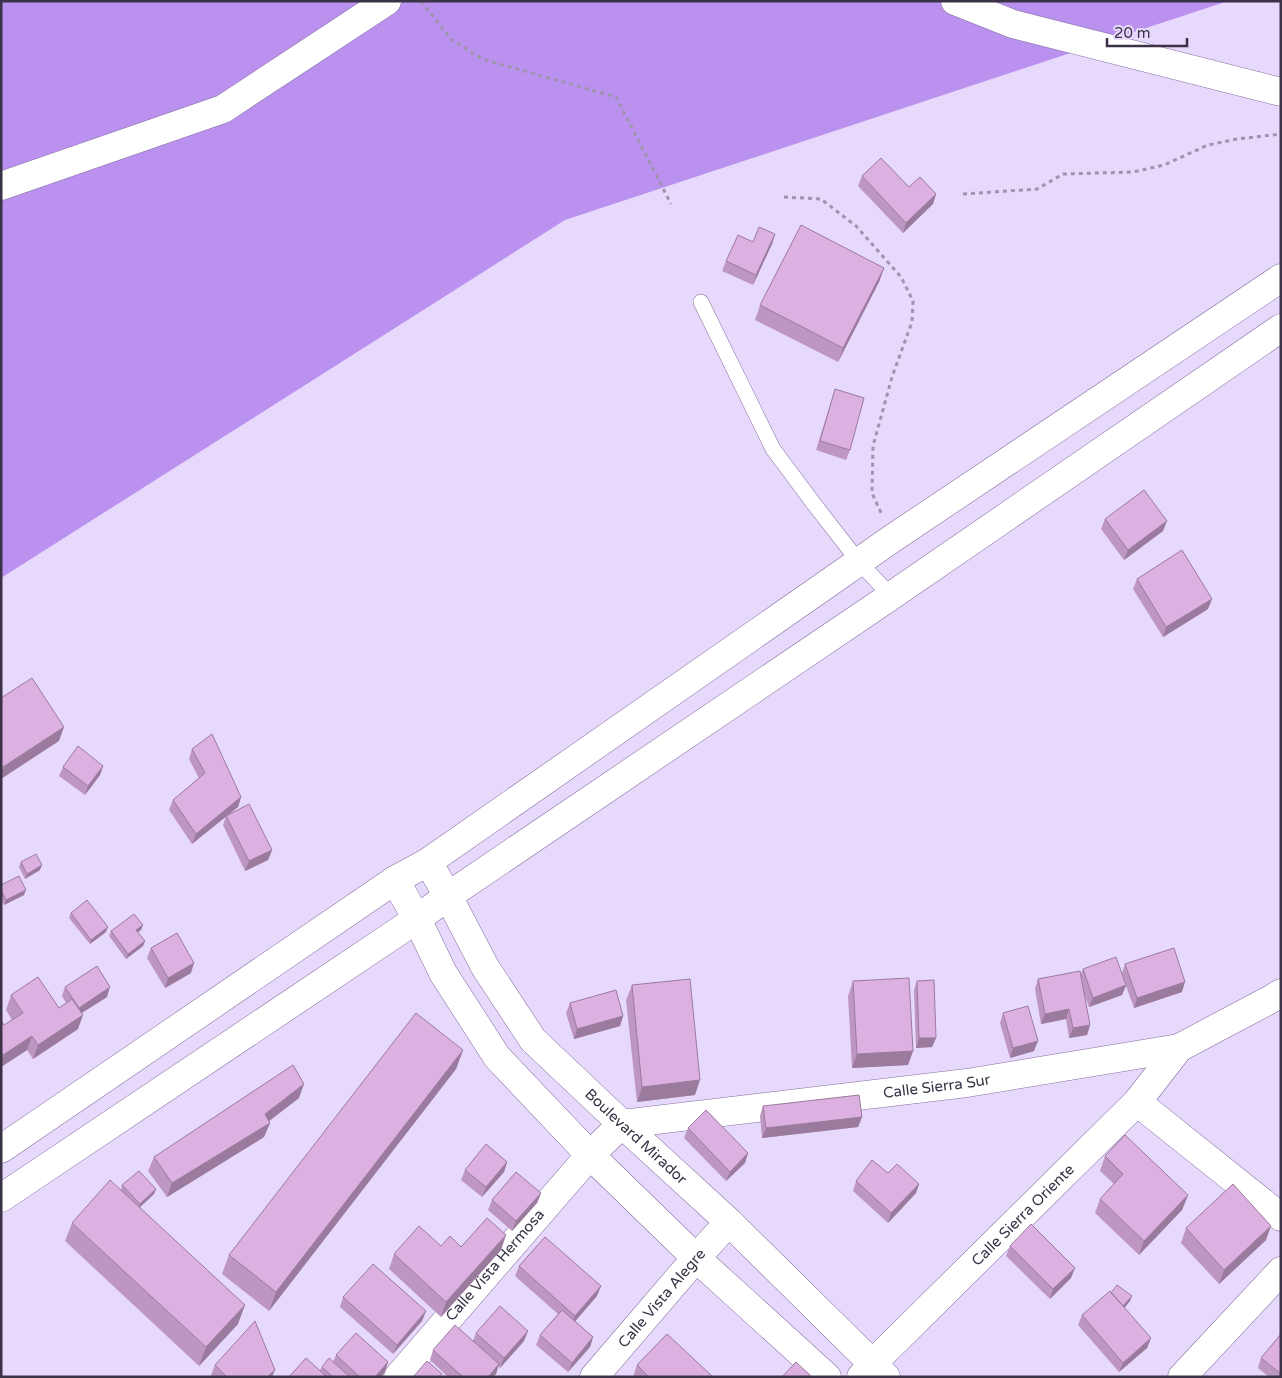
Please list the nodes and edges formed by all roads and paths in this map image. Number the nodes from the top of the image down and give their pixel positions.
1 (387, 1) edge
2 (421, 1) edge
3 (955, 1) edge
4 (1281, 92) edge
5 (1281, 134) edge
6 (1, 186) edge
7 (962, 194) dead end
8 (784, 197) dead end
9 (671, 204) dead end
10 (1281, 278) edge
11 (701, 302) dead end
12 (1281, 328) edge
13 (893, 538) junction
14 (859, 562) junction
15 (891, 596) junction
16 (428, 862) junction
17 (395, 880) junction
18 (448, 896) junction
19 (417, 919) junction
20 (1281, 992) edge
21 (1179, 1048) junction
22 (1137, 1102) junction
23 (622, 1124) junction
24 (1, 1149) edge
25 (590, 1155) junction
26 (1, 1198) edge
27 (1281, 1217) edge
28 (729, 1222) junction
29 (696, 1258) junction
30 (1281, 1271) edge
31 (873, 1372) edge
32 (398, 1377) edge
33 (594, 1377) edge
34 (827, 1377) edge
35 (1182, 1377) edge

1 - 6 street
2 - 9 path
3 - 4 street
5 - 7 path
8 - 13 path
10 - 13 street
11 - 14 lane
12 - 15 street
13 - 14 street
14 - 15 lane
14 - 16 street
15 - 18 street
16 - 17 street
16 - 18 street, Boulevard Mirador
17 - 19 street
17 - 24 street
18 - 19 street
18 - 23 street, Boulevard Mirador
19 - 25 street
19 - 26 street
20 - 21 street, Calle Sierra Sur
21 - 22 street, Calle Sierra Oriente
21 - 23 street, Calle Sierra Sur
22 - 27 street
22 - 31 street, Calle Sierra Oriente
23 - 25 street
23 - 28 street, Boulevard Mirador
25 - 29 street
25 - 32 street, Calle Vista Hermosa
28 - 29 street, Calle Vista Alegre
28 - 31 street, Boulevard Mirador
29 - 33 street, Calle Vista Alegre
29 - 34 street
30 - 35 street

